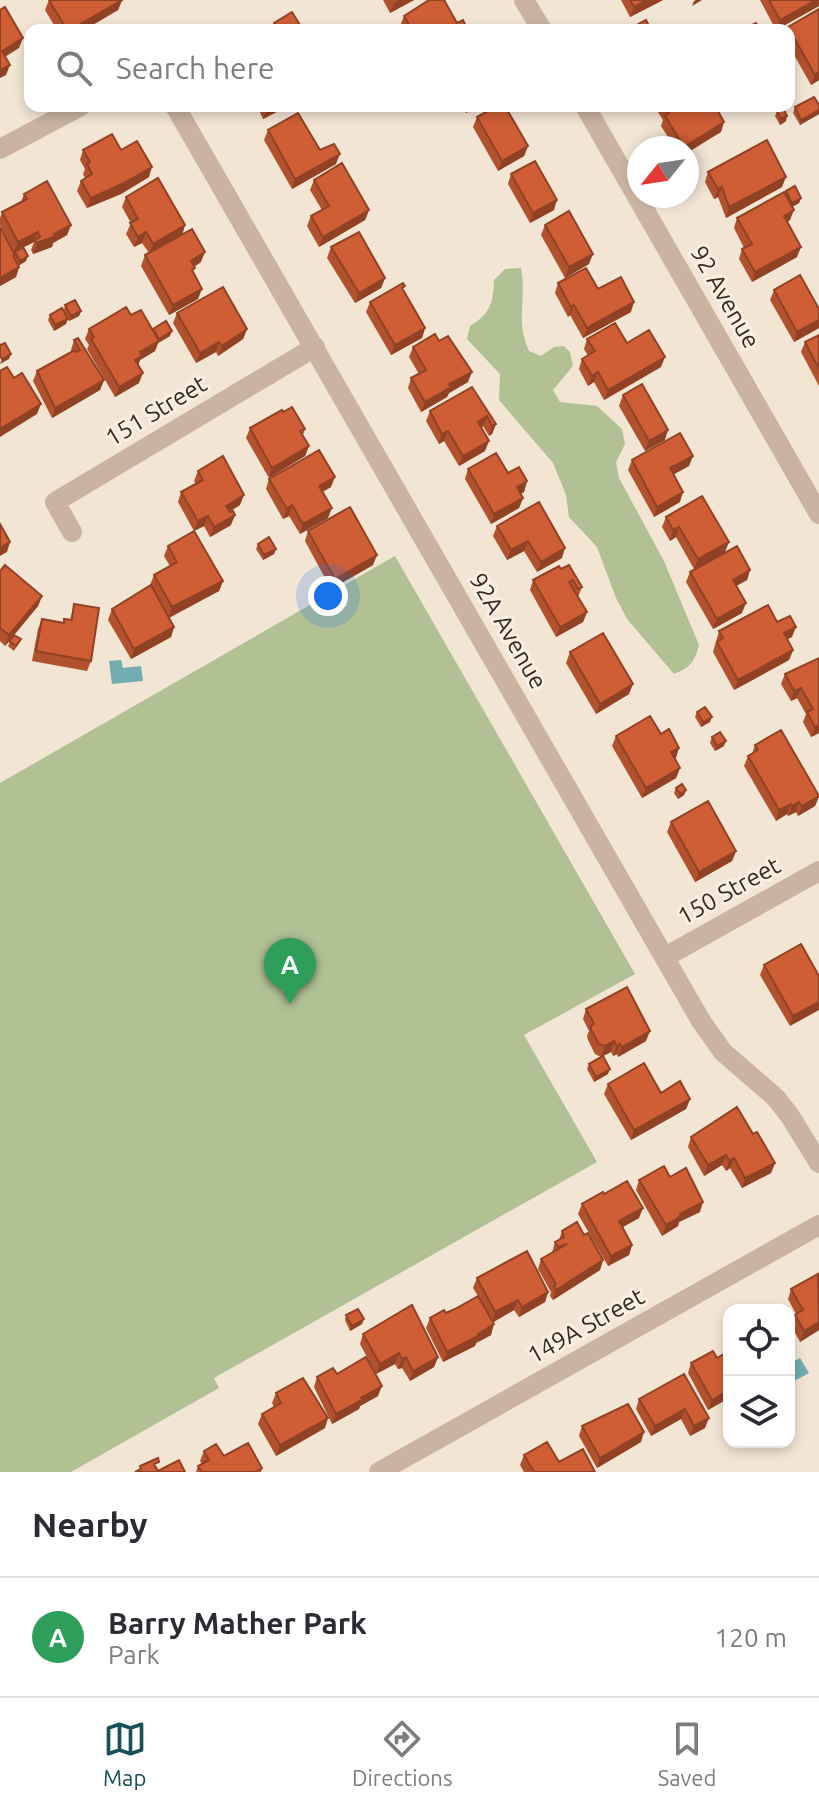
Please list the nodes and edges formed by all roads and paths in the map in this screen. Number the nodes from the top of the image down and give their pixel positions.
1 (524, 0) edge
2 (538, 24) edge
3 (70, 112) edge
4 (178, 112) edge
5 (588, 112) edge
6 (0, 149) edge
7 (315, 347) junction
8 (819, 514) edge
9 (72, 532) dead end
10 (819, 871) edge
11 (665, 957) junction
12 (819, 1163) edge
13 (819, 1225) edge
14 (379, 1472) edge

1 - 2 street
3 - 6 street
4 - 7 street, 92A Avenue
5 - 8 street, 92 Avenue
7 - 9 street, 151 Street
7 - 11 street, 92A Avenue
10 - 11 street, 150 Street
11 - 12 street, 92A Avenue
13 - 14 street, 149A Street

